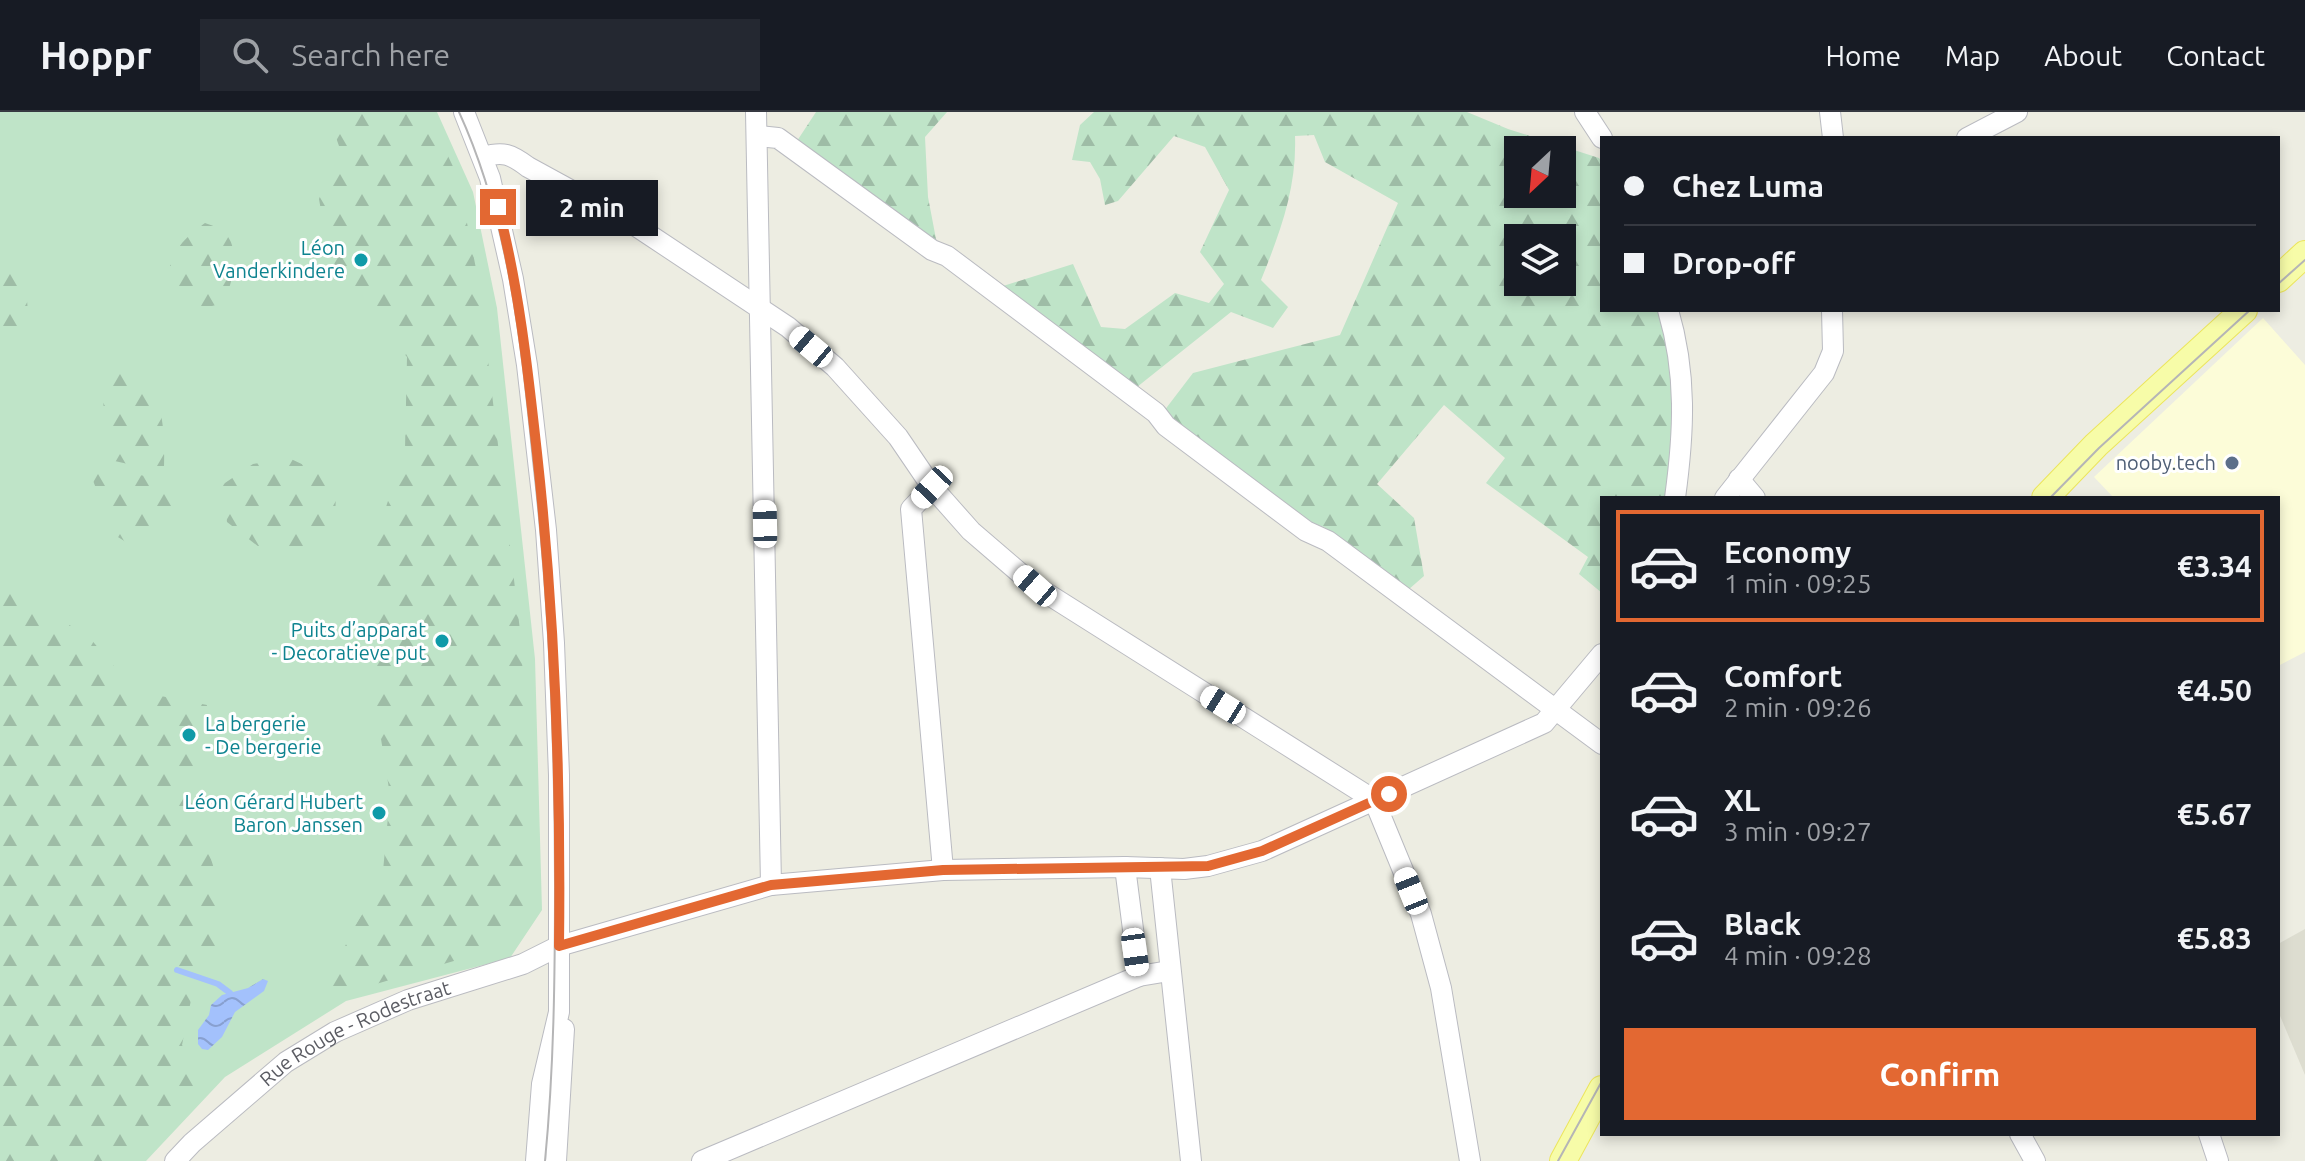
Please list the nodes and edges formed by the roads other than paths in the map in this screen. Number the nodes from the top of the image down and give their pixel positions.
1 (464, 112) edge
2 (756, 112) edge
3 (1585, 112) edge
4 (1830, 112) edge
5 (2017, 112) edge
6 (758, 136) junction
7 (1601, 136) edge
8 (1833, 136) edge
9 (1971, 136) edge
10 (483, 157) junction
11 (528, 167) junction
12 (490, 178) junction
13 (2305, 254) edge
14 (2280, 277) edge
15 (759, 308) junction
16 (1669, 312) edge
17 (1832, 312) edge
18 (2242, 312) edge
19 (1739, 479) junction
20 (932, 487) junction
21 (1675, 496) edge
22 (1726, 496) edge
23 (1753, 496) edge
24 (2047, 496) edge
25 (1600, 656) edge
26 (1557, 710) junction
27 (1600, 742) edge
28 (1374, 800) junction
29 (1125, 867) junction
30 (1160, 868) junction
31 (943, 870) junction
32 (771, 885) junction
33 (559, 946) junction
34 (1169, 971) junction
35 (1139, 976) junction
36 (559, 1015) junction
37 (1600, 1093) edge
38 (2021, 1136) edge
39 (2210, 1136) edge
40 (175, 1161) edge
41 (536, 1161) edge
42 (556, 1161) edge
43 (702, 1161) edge
44 (1191, 1161) edge
45 (1470, 1161) edge
46 (1563, 1161) edge
47 (2035, 1161) edge
48 (2218, 1161) edge

1 - 10 street
2 - 6 street
3 - 7 street
4 - 8 street
5 - 9 street
6 - 15 street
6 - 26 street
10 - 11 street
10 - 12 street
11 - 12 street
11 - 15 street
12 - 33 street
13 - 14 main road
15 - 20 street
15 - 32 street
16 - 21 street
17 - 19 street
18 - 24 main road
19 - 22 street
19 - 23 street
20 - 28 street
20 - 31 street
25 - 26 street, Rue Rouge - Rodestraat
26 - 27 street
26 - 28 street, Rue Rouge - Rodestraat
28 - 30 street, Rue Rouge - Rodestraat
28 - 45 street
29 - 30 street, Rue Rouge - Rodestraat
29 - 31 street, Rue Rouge - Rodestraat
29 - 35 street
30 - 34 street
31 - 32 street, Rue Rouge - Rodestraat
32 - 33 street, Rue Rouge - Rodestraat
33 - 36 street
33 - 40 street, Rue Rouge - Rodestraat
34 - 35 street
34 - 44 street
35 - 43 street
36 - 41 street
36 - 42 street
37 - 46 main road
38 - 47 street
39 - 48 street

